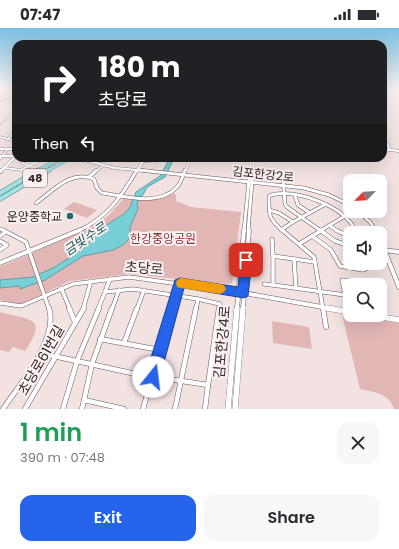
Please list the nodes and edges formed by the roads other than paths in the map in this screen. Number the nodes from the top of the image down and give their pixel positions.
1 (12, 114) edge
2 (0, 125) edge
3 (12, 134) edge
4 (0, 137) edge
5 (8, 139) junction
6 (12, 140) edge
7 (387, 144) edge
8 (0, 149) edge
9 (389, 149) joint
10 (399, 150) edge
11 (12, 156) edge
12 (1, 157) edge
13 (12, 161) edge
14 (24, 162) edge
15 (36, 162) edge
16 (52, 162) joint
17 (64, 162) edge
18 (92, 162) edge
19 (142, 162) edge
20 (189, 162) edge
21 (251, 162) edge
22 (253, 162) edge
23 (59, 165) junction
24 (104, 165) junction
25 (29, 166) junction
26 (6, 168) junction
27 (136, 170) junction
28 (0, 172) edge
29 (184, 176) junction
30 (89, 177) junction
31 (289, 178) dead end
32 (250, 182) junction
33 (284, 186) junction
34 (0, 193) edge
35 (284, 195) junction
36 (119, 196) junction
37 (295, 196) junction
38 (0, 199) edge
39 (36, 203) dead end
40 (343, 203) edge
41 (326, 204) junction
42 (269, 210) junction
43 (310, 213) junction
44 (343, 215) edge
45 (343, 217) edge
46 (302, 218) junction
47 (348, 218) edge
48 (366, 218) edge
49 (293, 222) junction
50 (329, 225) junction
51 (355, 226) edge
52 (373, 226) edge
53 (0, 229) edge
54 (281, 230) junction
55 (321, 230) junction
56 (6, 232) junction
57 (343, 235) edge
58 (0, 236) edge
59 (312, 236) junction
60 (272, 239) dead end
61 (0, 241) edge
62 (12, 241) dead end
63 (299, 244) junction
64 (343, 244) edge
65 (7, 245) junction
66 (0, 250) edge
67 (387, 250) edge
68 (29, 251) junction
69 (399, 252) edge
70 (273, 256) junction
71 (294, 259) junction
72 (387, 260) edge
73 (315, 262) junction
74 (0, 263) edge
75 (343, 267) edge
76 (110, 279) junction
77 (91, 280) junction
78 (180, 283) junction
79 (264, 284) dead end
80 (273, 285) junction
81 (399, 287) edge
82 (61, 288) junction
83 (296, 288) junction
84 (119, 290) junction
85 (144, 290) junction
86 (105, 292) junction
87 (241, 292) junction
88 (321, 292) junction
89 (176, 295) junction
90 (44, 296) junction
91 (343, 296) edge
92 (198, 299) junction
93 (0, 303) edge
94 (323, 307) junction
95 (343, 310) edge
96 (387, 316) edge
97 (387, 317) edge
98 (399, 319) edge
99 (75, 322) junction
100 (326, 327) dead end
101 (100, 339) junction
102 (124, 343) junction
103 (160, 350) junction
104 (40, 353) junction
105 (55, 356) junction
106 (77, 361) junction
107 (92, 364) junction
108 (153, 377) junction
109 (181, 381) junction
110 (208, 385) junction
111 (84, 400) junction
112 (3, 409) edge
113 (25, 409) edge
114 (63, 409) edge
115 (82, 409) edge
116 (124, 409) edge
117 (143, 409) edge
118 (175, 409) edge
119 (205, 409) edge
120 (228, 409) edge
121 (235, 409) edge

1 - 2 street
3 - 5 street
4 - 5 street
5 - 6 street
7 - 9 street
8 - 12 street
9 - 10 street
11 - 12 street
13 - 26 street
14 - 25 street
15 - 25 street
16 - 23 main road
16 - 34 main road, 48
17 - 23 main road, 48
18 - 24 street, 김포한강2로
19 - 27 street
20 - 29 street
21 - 32 street, 김포한강4로
22 - 32 street, 김포한강4로
23 - 38 main road, 48
24 - 27 street, 김포한강2로
24 - 30 street
25 - 26 street
26 - 28 street
27 - 29 street, 김포한강2로
27 - 36 street
29 - 32 street, 김포한강2로
29 - 36 street
30 - 36 street
30 - 39 street
31 - 33 street
32 - 33 street, 김포한강2로
32 - 87 street, 김포한강4로
33 - 35 street
33 - 40 street, 김포한강2로
35 - 37 street
35 - 42 street
35 - 46 street
36 - 68 street
37 - 41 street
37 - 43 street
41 - 43 street
41 - 44 street
42 - 49 street
42 - 54 street
43 - 46 street
45 - 50 street
46 - 49 street
46 - 55 street
47 - 51 street
48 - 52 street
49 - 54 street
50 - 55 street
50 - 57 street
53 - 56 street
54 - 63 street
55 - 59 street
55 - 64 street
56 - 58 street
56 - 68 street
59 - 63 street
59 - 75 street
60 - 70 street
61 - 65 street
62 - 65 street
63 - 73 street
65 - 66 street
67 - 69 street
68 - 74 street
68 - 90 street
70 - 71 street
70 - 80 street
71 - 73 street
71 - 83 street
72 - 81 street
73 - 88 street
76 - 77 street, 초당로
76 - 78 street, 초당로
76 - 86 street
77 - 82 street, 초당로
77 - 99 street, 초당로61번길
78 - 87 street, 초당로
78 - 89 street
79 - 80 street
80 - 83 street
82 - 90 street, 초당로
82 - 99 street, 초당로61번길
83 - 88 street
84 - 85 street
84 - 86 street
84 - 101 street
85 - 89 street
85 - 102 street
86 - 106 street
87 - 94 street, 초당로
87 - 120 street, 김포한강4로
87 - 121 street, 김포한강4로
88 - 91 street
88 - 94 street
89 - 92 street
89 - 103 street
90 - 93 street, 초당로
90 - 104 street
92 - 109 street
92 - 110 street
94 - 95 street, 초당로
94 - 100 street
96 - 98 street
97 - 98 street
99 - 105 street, 초당로61번길
101 - 102 street
101 - 107 street
102 - 103 street
103 - 108 street
104 - 105 street
104 - 112 street
105 - 106 street
105 - 113 street, 초당로61번길
106 - 107 street
106 - 114 street
107 - 108 street
107 - 111 street
108 - 109 street
108 - 117 street
109 - 110 street
109 - 118 street
110 - 119 street
111 - 115 street
111 - 116 street

